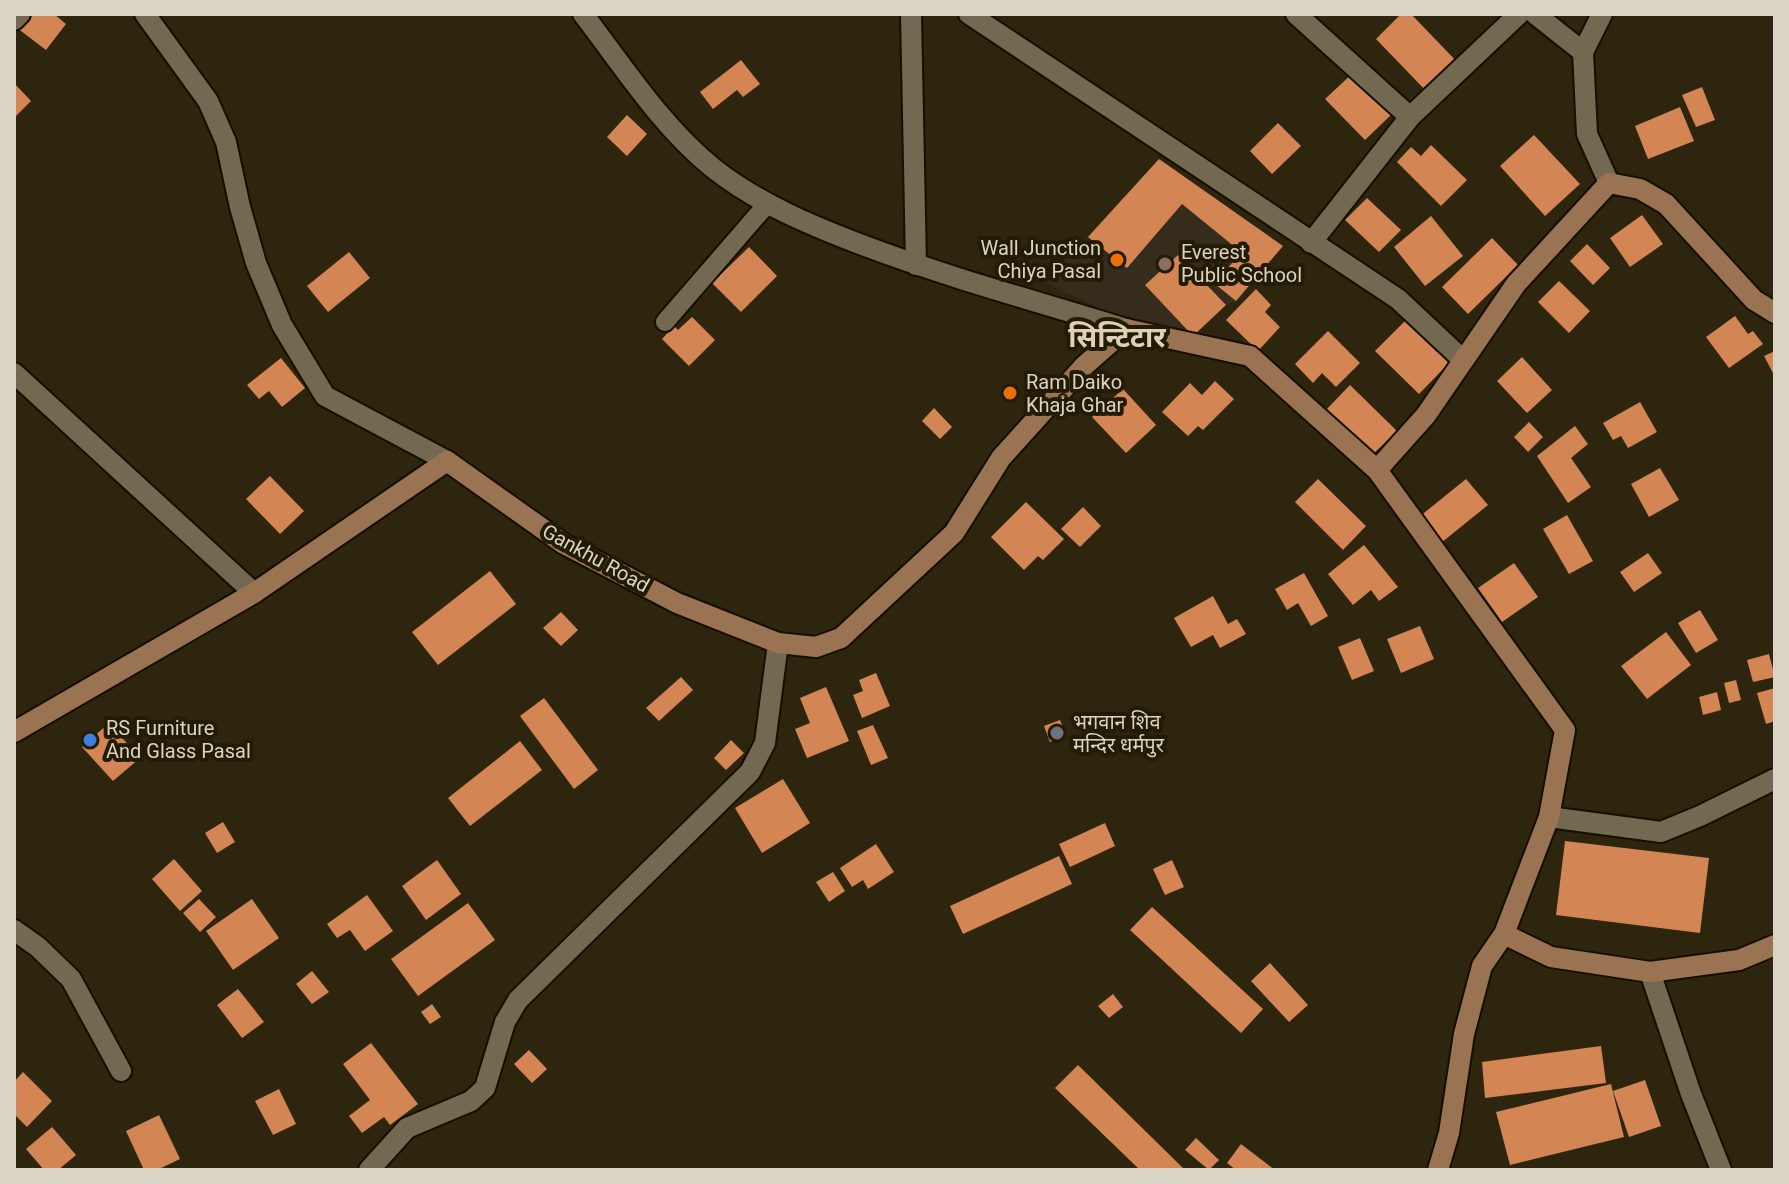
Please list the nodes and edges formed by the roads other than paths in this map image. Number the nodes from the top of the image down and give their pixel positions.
1 (20, 14) edge
2 (145, 14) edge
3 (583, 14) edge
4 (911, 14) edge
5 (969, 14) edge
6 (1296, 14) edge
7 (1519, 14) edge
8 (1535, 14) edge
9 (1602, 14) edge
10 (14, 20) edge
11 (1583, 52) junction
12 (1410, 117) junction
13 (1609, 183) junction
14 (768, 203) junction
15 (1311, 243) junction
16 (916, 265) junction
17 (1775, 313) edge
18 (665, 322) dead end
19 (1126, 329) junction
20 (1462, 359) junction
21 (14, 373) edge
22 (447, 461) junction
23 (1377, 470) junction
24 (254, 593) junction
25 (778, 643) junction
26 (14, 732) edge
27 (1775, 779) edge
28 (1549, 817) junction
29 (14, 930) edge
30 (1504, 934) junction
31 (1775, 945) edge
32 (1650, 972) junction
33 (121, 1071) dead end
34 (369, 1170) edge
35 (1438, 1170) edge
36 (1721, 1170) edge

1 - 10 street
2 - 22 street
3 - 14 street
4 - 16 street
5 - 15 street
6 - 12 street
7 - 12 street
8 - 11 street
9 - 11 street
11 - 13 street
12 - 15 street
13 - 17 main road
13 - 20 main road
14 - 16 street
14 - 18 lane
15 - 20 street
16 - 19 street
19 - 23 main road
19 - 25 main road, Gankhu Road
20 - 23 main road
21 - 24 street
22 - 24 main road
22 - 25 main road, Gankhu Road
23 - 28 main road
24 - 26 main road
25 - 34 street
27 - 28 street
28 - 30 main road
29 - 33 street
30 - 32 main road
30 - 35 main road
31 - 32 main road
32 - 36 street

